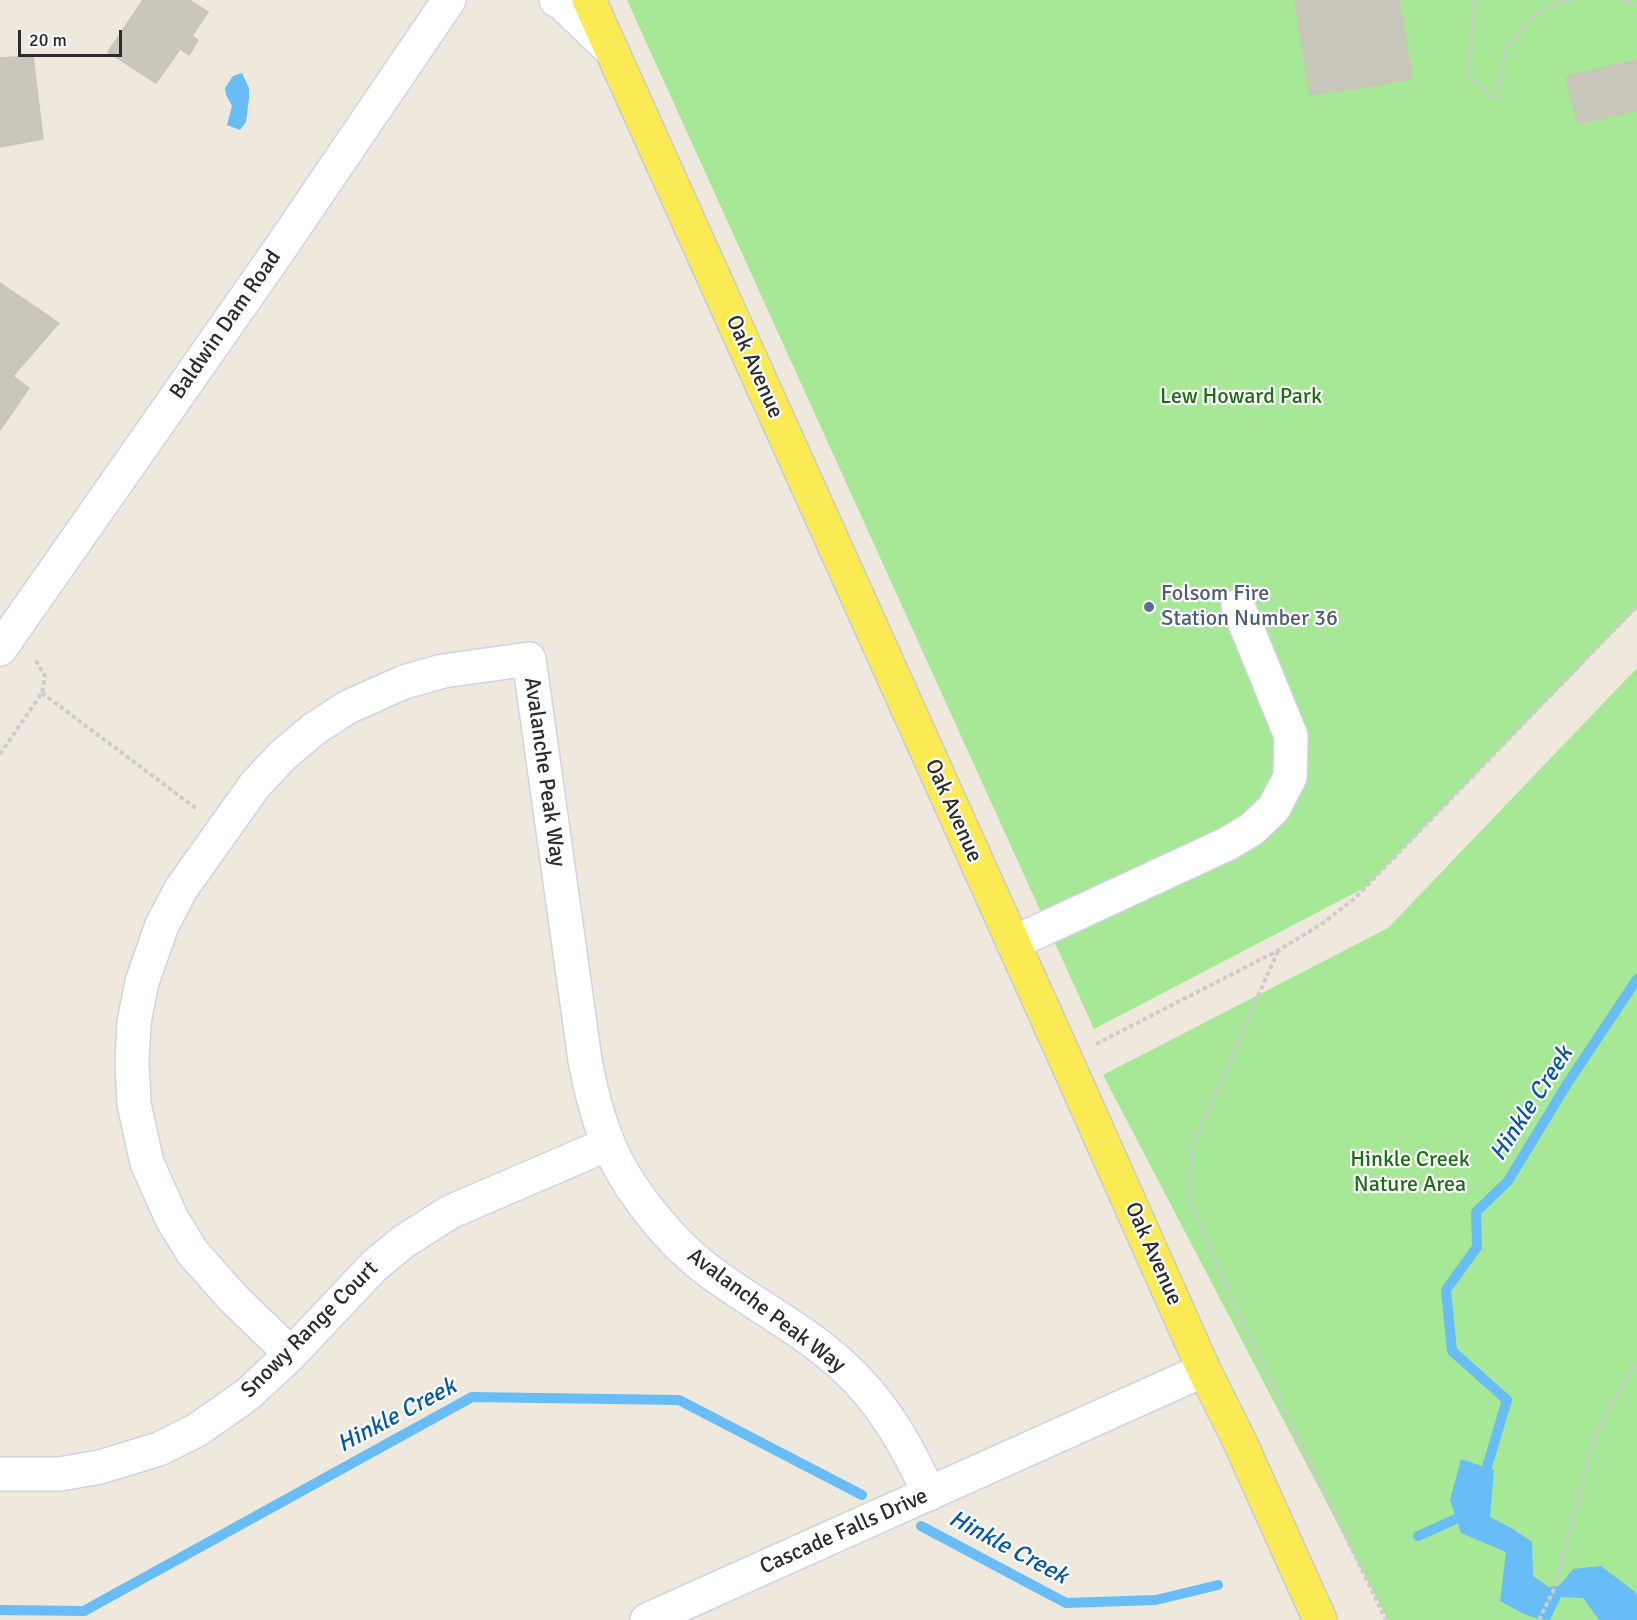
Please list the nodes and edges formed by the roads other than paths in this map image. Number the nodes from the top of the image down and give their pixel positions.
1 (449, 0) edge
2 (556, 0) edge
3 (589, 0) edge
4 (611, 50) junction
5 (1238, 606) dead end
6 (5, 642) edge
7 (1013, 943) junction
8 (608, 1144) junction
9 (291, 1354) junction
10 (1204, 1370) junction
11 (0, 1474) edge
12 (929, 1494) junction
13 (647, 1620) edge
14 (1320, 1620) edge

1 - 6 street, Baldwin Dam Road
2 - 4 street
3 - 4 main road, Oak Avenue
4 - 7 main road, Oak Avenue
5 - 7 street
7 - 10 main road, Oak Avenue
8 - 9 street, Snowy Range Court
8 - 9 street, Avalanche Peak Way
8 - 12 street, Avalanche Peak Way
9 - 11 street, Snowy Range Court
10 - 12 street, Cascade Falls Drive
10 - 14 main road, Oak Avenue
12 - 13 street, Cascade Falls Drive

